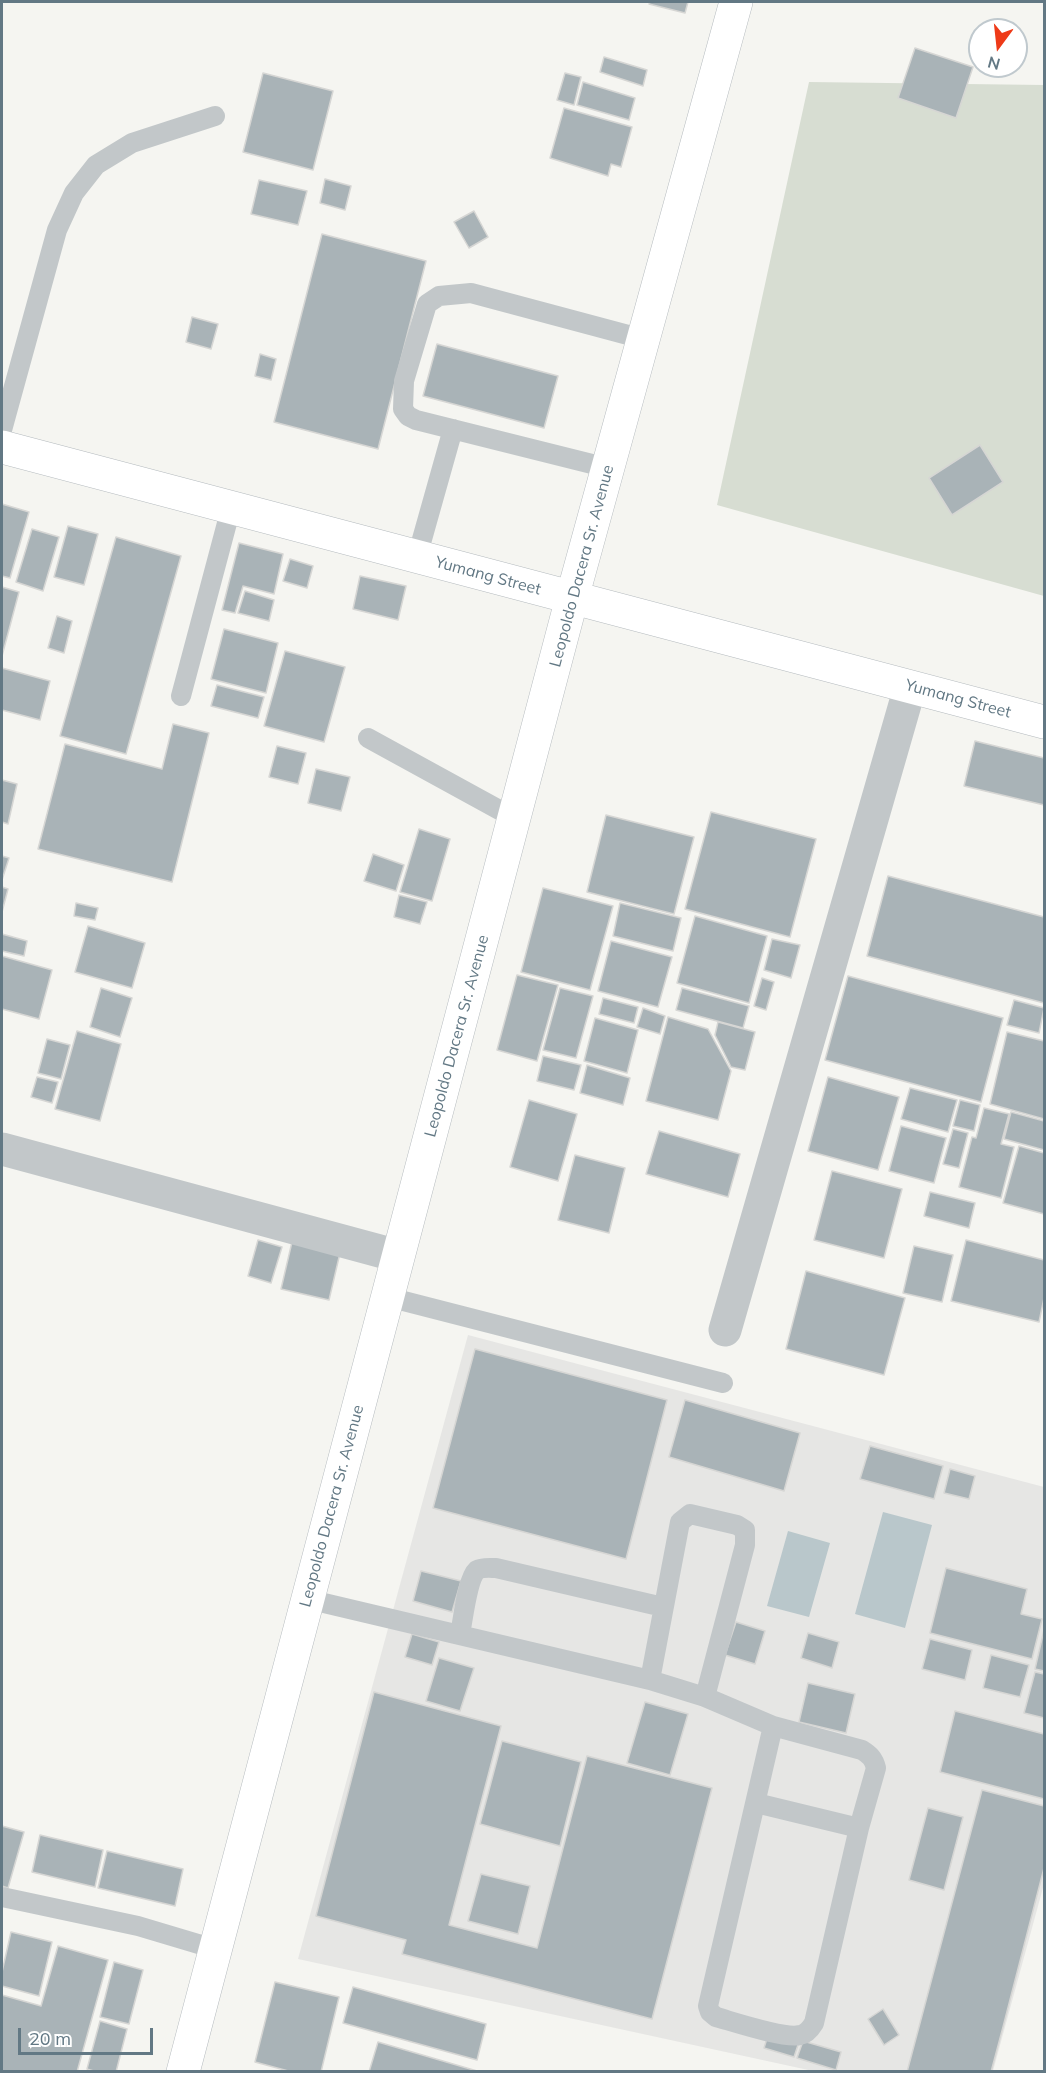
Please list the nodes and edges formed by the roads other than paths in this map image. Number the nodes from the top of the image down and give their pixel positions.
1 (736, 2) edge
2 (215, 116) dead end
3 (644, 339) junction
4 (453, 429) junction
5 (2, 430) edge
6 (2, 447) edge
7 (608, 468) junction
8 (231, 508) junction
9 (417, 557) junction
10 (573, 598) junction
11 (910, 687) junction
12 (181, 696) dead end
13 (1044, 722) edge
14 (368, 738) dead end
15 (514, 818) junction
16 (2, 1149) edge
17 (398, 1256) junction
18 (388, 1297) junction
19 (725, 1330) dead end
20 (723, 1383) dead end
21 (307, 1599) junction
22 (663, 1607) junction
23 (460, 1634) junction
24 (650, 1680) junction
25 (705, 1698) junction
26 (773, 1726) junction
27 (756, 1803) junction
28 (859, 1828) junction
29 (2, 1897) edge
30 (215, 1949) junction
31 (183, 2072) edge

1 - 3 main road, Leopoldo Dacera Sr. Avenue
2 - 5 lane
3 - 4 lane
3 - 7 main road, Leopoldo Dacera Sr. Avenue
4 - 7 lane
4 - 9 lane
6 - 8 main road, Yumang Street
7 - 10 main road, Leopoldo Dacera Sr. Avenue
8 - 9 main road, Yumang Street
8 - 12 lane
9 - 10 main road, Yumang Street
10 - 11 main road, Yumang Street
10 - 15 main road, Leopoldo Dacera Sr. Avenue
11 - 13 main road, Yumang Street
11 - 19 street
14 - 15 lane
15 - 17 main road, Leopoldo Dacera Sr. Avenue
16 - 17 street
17 - 18 main road, Leopoldo Dacera Sr. Avenue
18 - 20 lane
18 - 21 main road, Leopoldo Dacera Sr. Avenue
21 - 23 lane
21 - 30 main road, Leopoldo Dacera Sr. Avenue
22 - 23 lane
22 - 24 lane
22 - 25 lane
23 - 24 lane
24 - 25 lane
25 - 26 lane
26 - 27 lane
26 - 28 lane
27 - 28 lane
27 - 28 lane
29 - 30 lane
30 - 31 main road, Leopoldo Dacera Sr. Avenue

